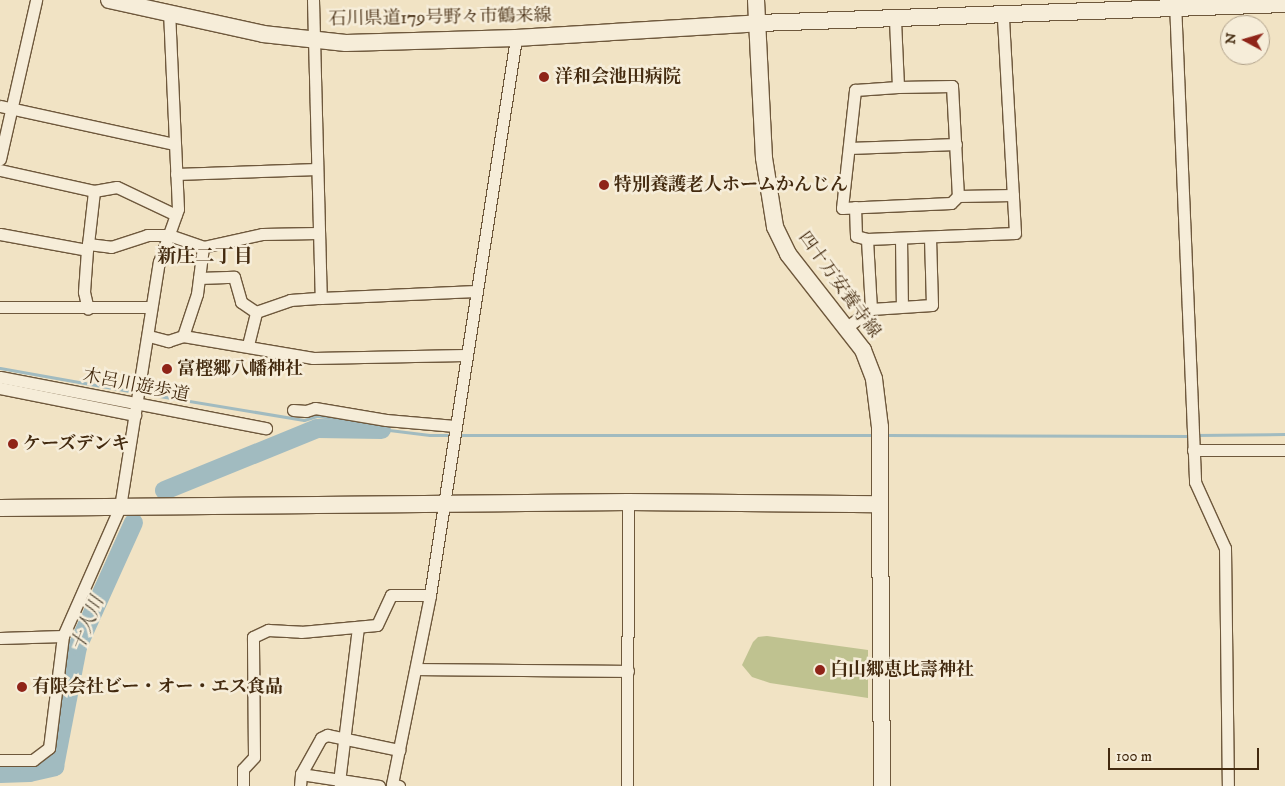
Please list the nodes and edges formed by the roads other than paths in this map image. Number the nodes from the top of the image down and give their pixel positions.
1 (36, 0) edge
2 (110, 0) edge
3 (313, 0) edge
4 (756, 0) edge
5 (1285, 4) edge
6 (1175, 5) edge
7 (169, 14) junction
8 (1003, 16) junction
9 (896, 20) junction
10 (759, 23) junction
11 (516, 38) junction
12 (313, 40) junction
13 (898, 87) junction
14 (0, 106) edge
15 (12, 109) junction
16 (174, 144) junction
17 (956, 144) junction
18 (849, 148) junction
19 (0, 159) edge
20 (317, 169) junction
21 (0, 170) edge
22 (176, 174) junction
23 (94, 191) junction
24 (1013, 195) junction
25 (958, 196) junction
26 (855, 207) junction
27 (176, 215) junction
28 (318, 233) junction
29 (0, 234) edge
30 (169, 235) junction
31 (930, 237) junction
32 (900, 238) junction
33 (867, 240) junction
34 (88, 247) junction
35 (203, 247) junction
36 (200, 278) junction
37 (476, 291) junction
38 (322, 298) junction
39 (902, 306) junction
40 (0, 307) edge
41 (151, 307) junction
42 (88, 309) junction
43 (871, 310) junction
44 (256, 312) junction
45 (848, 327) junction
46 (149, 336) junction
47 (183, 336) junction
48 (248, 345) junction
49 (464, 355) junction
50 (0, 377) edge
51 (0, 388) edge
52 (139, 401) junction
53 (293, 410) dead end
54 (135, 415) junction
55 (266, 428) dead end
56 (453, 434) junction
57 (1193, 446) junction
58 (1285, 450) edge
59 (628, 502) junction
60 (444, 504) junction
61 (880, 504) junction
62 (120, 507) junction
63 (0, 508) edge
64 (430, 595) junction
65 (358, 627) junction
66 (62, 636) junction
67 (0, 638) edge
68 (417, 669) junction
69 (628, 672) junction
70 (345, 738) junction
71 (399, 750) junction
72 (0, 760) edge
73 (301, 774) junction
74 (338, 782) junction
75 (393, 785) edge
76 (242, 786) edge
77 (300, 786) edge
78 (379, 786) edge
79 (626, 786) edge
80 (882, 786) edge
81 (1228, 786) edge

1 - 15 street
2 - 7 street, 石川県道179号野々市鶴来線
3 - 12 street
4 - 10 street, 四十万安養寺線
5 - 6 street, 石川県道179号野々市鶴来線
6 - 8 street, 石川県道179号野々市鶴来線
6 - 57 street
7 - 12 street, 石川県道179号野々市鶴来線
7 - 16 street
8 - 9 street, 石川県道179号野々市鶴来線
8 - 24 street
9 - 10 street, 石川県道179号野々市鶴来線
9 - 13 street
10 - 11 street, 石川県道179号野々市鶴来線
10 - 45 street, 四十万安養寺線
11 - 12 street, 石川県道179号野々市鶴来線
11 - 37 street
12 - 20 street
13 - 17 street
13 - 18 street
14 - 15 street
15 - 16 street
15 - 19 street
16 - 22 street
17 - 18 street
17 - 25 street
18 - 26 street
20 - 22 street
20 - 28 street
21 - 23 street
22 - 27 street
23 - 27 street
23 - 34 street
24 - 25 street
24 - 31 street
25 - 26 street
26 - 33 street
27 - 30 street
28 - 35 street
28 - 38 street
29 - 34 street
30 - 34 street
30 - 35 street
30 - 41 street
31 - 32 street
31 - 39 street
32 - 33 street
32 - 39 street
33 - 43 street
34 - 42 street
35 - 36 street
36 - 44 street
36 - 47 street
37 - 38 street
37 - 49 street
38 - 44 street
39 - 43 street
40 - 42 street
41 - 42 street
41 - 46 street
43 - 45 street
44 - 48 street
45 - 61 street, 四十万安養寺線
46 - 47 street
46 - 52 street
47 - 48 street
48 - 49 street
49 - 56 street
50 - 52 street, 木呂川遊歩道
51 - 54 street
52 - 54 street
52 - 55 street, 木呂川遊歩道
53 - 56 street
54 - 62 street
56 - 60 street
57 - 58 street
57 - 81 street
59 - 60 street
59 - 61 street
59 - 69 street
60 - 62 street
60 - 64 street
61 - 80 street, 四十万安養寺線
62 - 63 street
62 - 66 street
64 - 65 street
64 - 68 street
65 - 70 street
65 - 76 street
66 - 67 street
66 - 72 street
68 - 69 street
68 - 71 street
69 - 79 street
70 - 71 street
70 - 73 street
70 - 74 street
71 - 75 street
73 - 74 street
73 - 77 street
74 - 78 street

